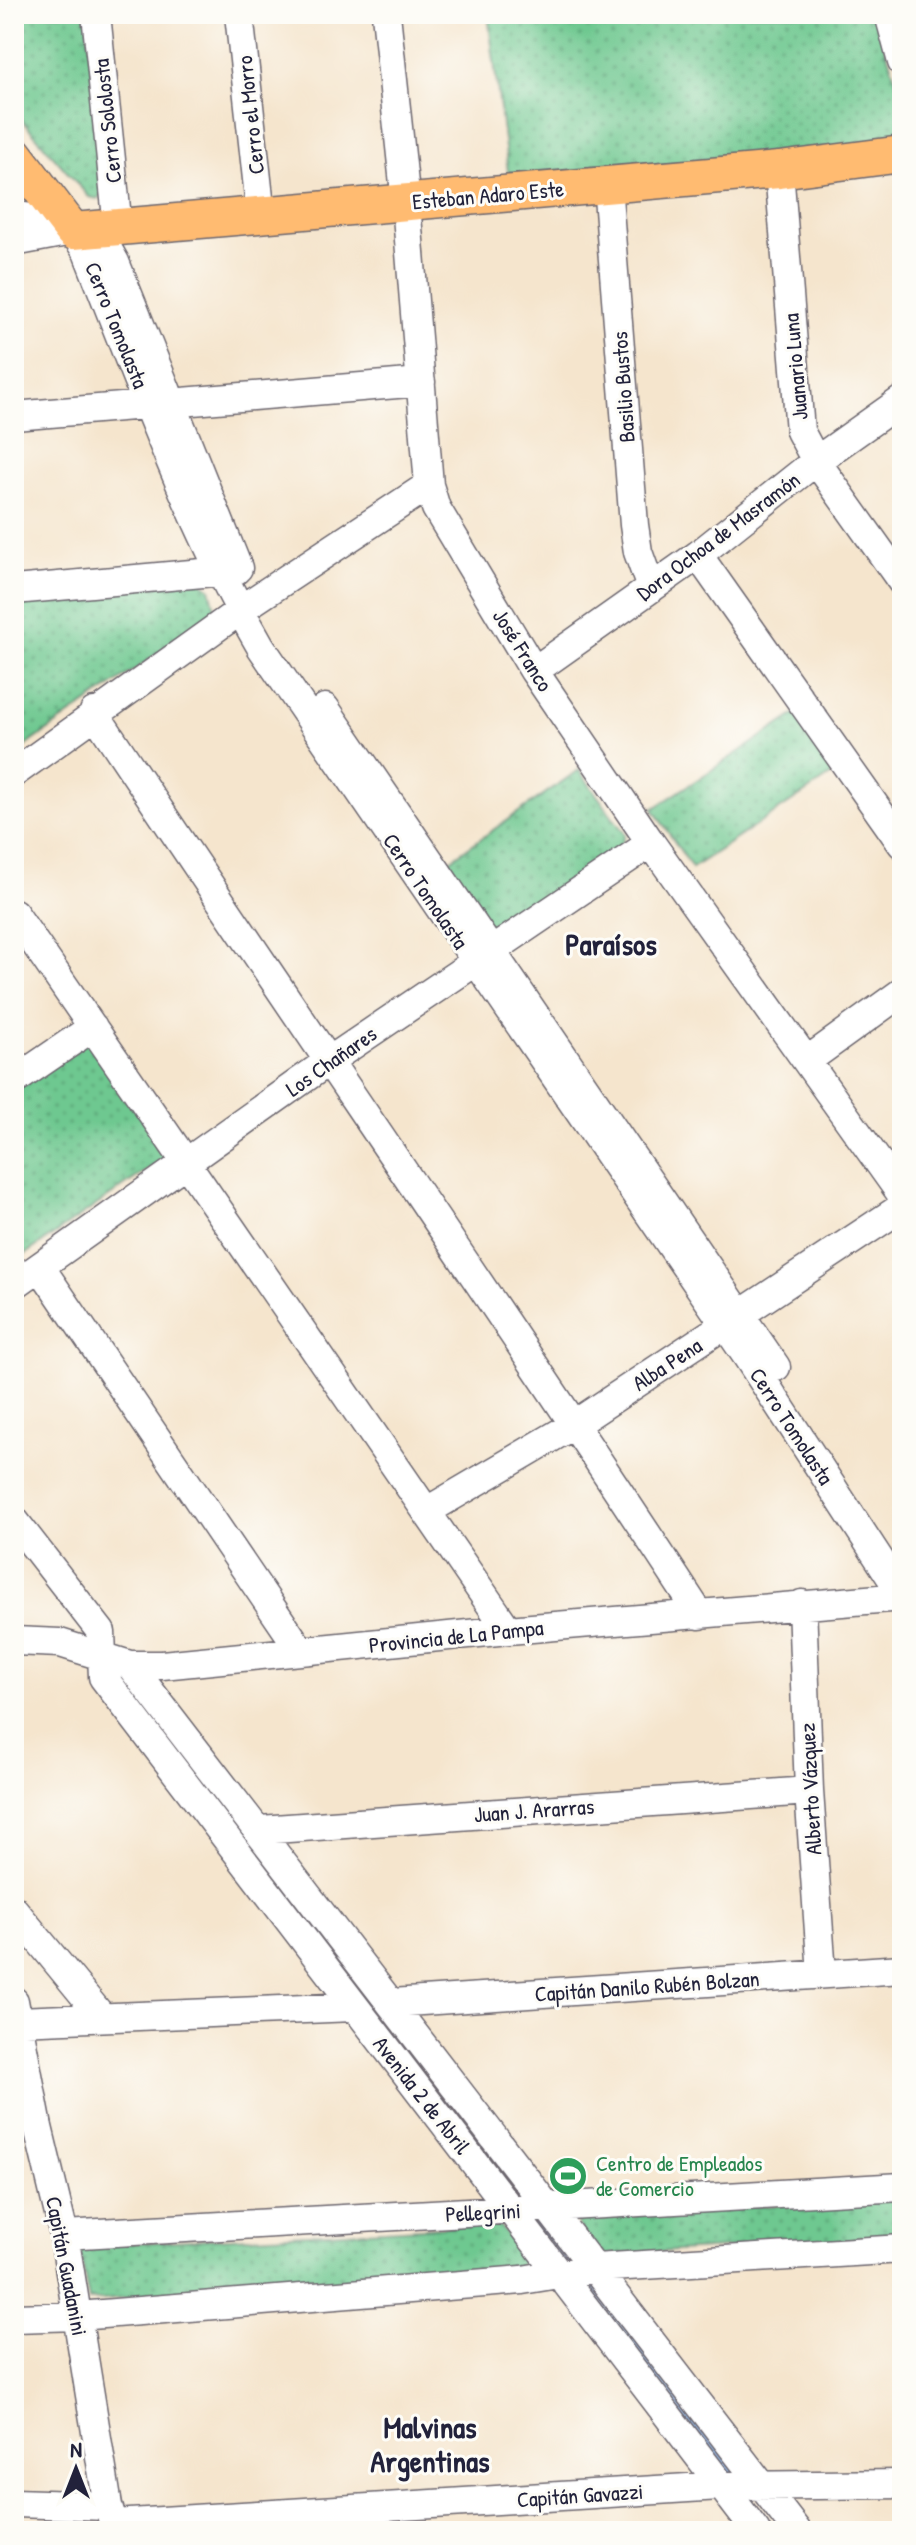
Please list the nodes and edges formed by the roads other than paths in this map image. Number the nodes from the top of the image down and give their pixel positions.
1 (96, 14) edge
2 (239, 14) edge
3 (386, 14) edge
4 (889, 14) edge
5 (902, 62) edge
6 (14, 127) edge
7 (14, 154) edge
8 (902, 154) edge
9 (779, 170) junction
10 (607, 184) junction
11 (406, 203) junction
12 (261, 216) junction
13 (14, 218) edge
14 (96, 230) junction
15 (14, 242) edge
16 (421, 382) junction
17 (902, 400) edge
18 (159, 403) junction
19 (14, 416) edge
20 (816, 461) junction
21 (429, 485) junction
22 (698, 555) junction
23 (229, 571) junction
24 (902, 582) edge
25 (651, 588) junction
26 (14, 590) edge
27 (246, 606) junction
28 (534, 671) junction
29 (94, 712) junction
30 (14, 773) edge
31 (651, 843) junction
32 (902, 844) edge
33 (14, 913) edge
34 (484, 957) junction
35 (902, 992) edge
36 (93, 1027) junction
37 (808, 1060) junction
38 (326, 1063) junction
39 (14, 1081) edge
40 (188, 1164) junction
41 (902, 1195) edge
42 (902, 1207) edge
43 (41, 1268) junction
44 (14, 1285) edge
45 (734, 1320) junction
46 (575, 1424) junction
47 (427, 1511) junction
48 (14, 1520) edge
49 (902, 1563) edge
50 (902, 1595) edge
51 (802, 1604) junction
52 (700, 1615) junction
53 (508, 1630) junction
54 (14, 1641) edge
55 (301, 1651) junction
56 (102, 1654) junction
57 (130, 1665) junction
58 (809, 1791) junction
59 (260, 1830) junction
60 (14, 1910) edge
61 (902, 1969) edge
62 (822, 1974) junction
63 (392, 2003) junction
64 (15, 2007) edge
65 (354, 2007) junction
66 (102, 2017) junction
67 (26, 2128) edge
68 (902, 2187) edge
69 (511, 2210) junction
70 (551, 2210) junction
71 (64, 2235) junction
72 (902, 2249) edge
73 (595, 2268) junction
74 (559, 2273) junction
75 (78, 2316) junction
76 (14, 2318) edge
77 (902, 2484) edge
78 (761, 2485) junction
79 (720, 2486) junction
80 (14, 2503) edge
81 (113, 2520) edge
82 (347, 2521) edge
83 (756, 2531) edge
84 (797, 2531) edge

1 - 14 street, Cerro Sololosta
2 - 12 street, Cerro el Morro
3 - 11 street, José Franco
4 - 5 street
6 - 14 main road, Cerro Tomolasta
7 - 14 main road, Cerro Tomolasta
8 - 9 main road, Esteban Adaro Este
9 - 10 main road, Esteban Adaro Este
9 - 20 street, Juanario Luna
10 - 11 main road, Esteban Adaro Este
10 - 25 street, Basilio Bustos
11 - 12 main road, Esteban Adaro Este
11 - 16 street, José Franco
12 - 14 main road, Esteban Adaro Este
13 - 14 street, Esteban Adaro Este
14 - 15 street, Esteban Adaro Este
14 - 18 street, Cerro Tomolasta
16 - 18 street
16 - 21 street, José Franco
17 - 20 street, Dora Ochoa de Masramón
18 - 19 street
18 - 23 street, Cerro Tomolasta
20 - 22 street, Dora Ochoa de Masramón
20 - 24 street, Juanario Luna
21 - 27 street
21 - 28 street, José Franco
22 - 25 street, Dora Ochoa de Masramón
22 - 32 street
23 - 26 street
23 - 27 street, Cerro Tomolasta
25 - 28 street, Dora Ochoa de Masramón
27 - 29 street
27 - 34 street, Cerro Tomolasta
28 - 31 street, José Franco
29 - 30 street
29 - 38 street
31 - 34 street, Los Chañares
31 - 37 street, José Franco
33 - 36 street
34 - 38 street, Los Chañares
34 - 45 street, Cerro Tomolasta
35 - 37 street
36 - 39 street
36 - 40 street
37 - 41 street, José Franco
38 - 40 street, Los Chañares
38 - 46 street
40 - 43 street, Los Chañares
40 - 47 street
42 - 45 street, Alba Pena
43 - 44 street, Los Chañares
43 - 55 street
45 - 46 street, Alba Pena
45 - 49 street, Cerro Tomolasta
45 - 50 street, Cerro Tomolasta
46 - 47 street, Alba Pena
46 - 52 street
47 - 53 street
48 - 56 street, Avenida 2 de Abril
50 - 51 street, Provincia de La Pampa
51 - 52 street, Provincia de La Pampa
51 - 58 street, Alberto Vázquez
52 - 53 street, Provincia de La Pampa
53 - 55 street, Provincia de La Pampa
54 - 56 street, Provincia de La Pampa
55 - 57 street, Provincia de La Pampa
56 - 57 street, Provincia de La Pampa
56 - 65 street, Avenida 2 de Abril
57 - 59 street, Avenida 2 de Abril
58 - 59 street, Juan J. Ararras
58 - 62 street, Alberto Vázquez
59 - 63 street, Avenida 2 de Abril
60 - 66 street
61 - 62 street, Capitán Danilo Rubén Bolzan
62 - 63 street, Capitán Danilo Rubén Bolzan
63 - 70 street, Avenida 2 de Abril
64 - 66 street
64 - 67 street, Capitán Guadanini
65 - 66 street
65 - 69 street, Avenida 2 de Abril
67 - 71 street, Capitán Guadanini
68 - 70 street, Pellegrini
69 - 70 street, Pellegrini
69 - 71 street, Pellegrini
69 - 74 street, Avenida 2 de Abril
70 - 73 street, Avenida 2 de Abril
71 - 75 street, Capitán Guadanini
72 - 73 street
73 - 74 street
73 - 78 street, Avenida 2 de Abril
74 - 75 street
74 - 79 street, Avenida 2 de Abril
75 - 76 street
75 - 81 street, Capitán Guadanini
77 - 78 street, Capitán Gavazzi
78 - 79 street, Capitán Gavazzi
78 - 84 street, Avenida 2 de Abril
79 - 82 street, Capitán Gavazzi
79 - 83 street, Avenida 2 de Abril
80 - 81 street, Capitán Gavazzi
81 - 82 street, Capitán Gavazzi

